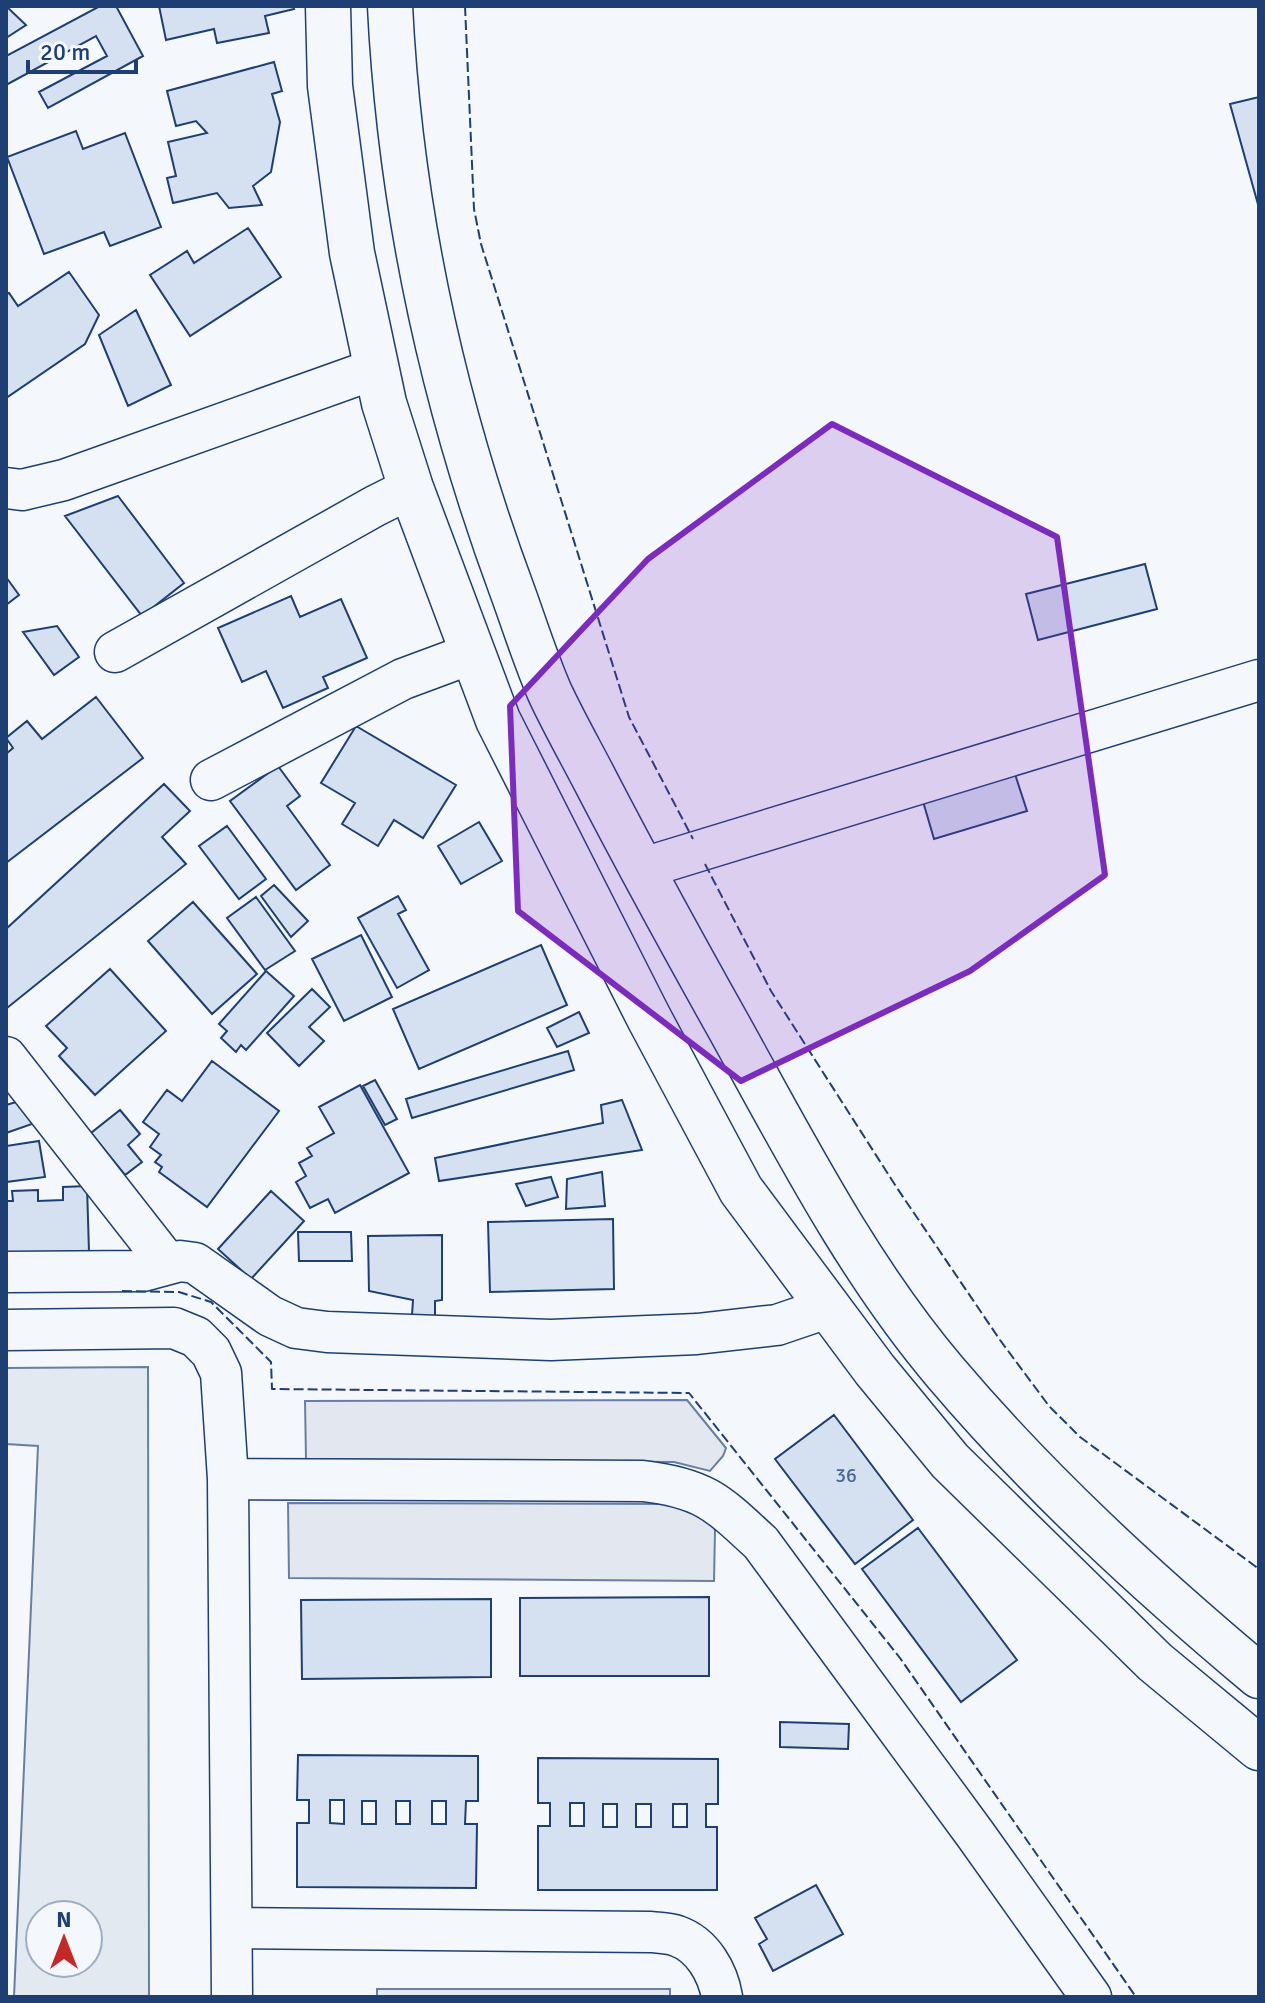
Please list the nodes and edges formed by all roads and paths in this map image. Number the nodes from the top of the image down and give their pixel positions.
1 (328, 6) edge
2 (390, 6) edge
3 (375, 369) junction
4 (6, 488) edge
5 (411, 488) junction
6 (115, 652) dead end
7 (473, 653) junction
8 (1259, 680) edge
9 (211, 780) dead end
10 (640, 869) junction
11 (6, 1057) edge
12 (168, 1264) junction
13 (6, 1272) edge
14 (827, 1308) junction
15 (6, 1330) edge
16 (228, 1479) junction
17 (1259, 1676) edge
18 (1259, 1748) edge
19 (232, 1928) junction
20 (232, 1997) edge
21 (722, 1997) edge
22 (1091, 1997) edge

1 - 3 main road
2 - 10 main road
3 - 4 street
3 - 5 main road
5 - 6 street
5 - 7 main road
7 - 9 street
7 - 14 main road
8 - 10 street
10 - 17 main road
11 - 12 street
12 - 13 street
12 - 14 street
14 - 18 main road
15 - 16 street
16 - 19 street
16 - 22 street
19 - 20 street
19 - 21 street

